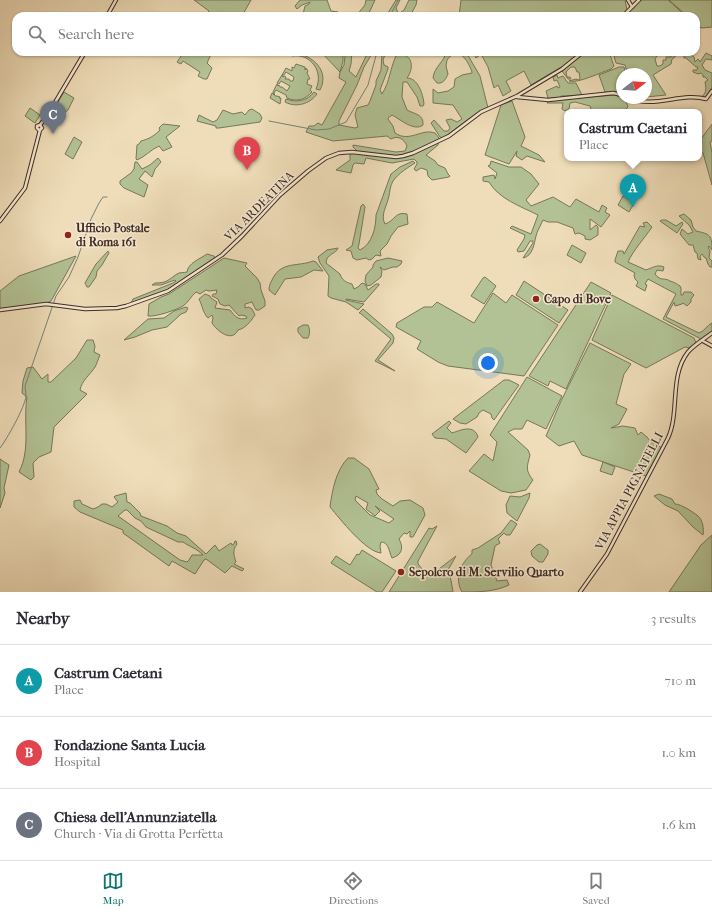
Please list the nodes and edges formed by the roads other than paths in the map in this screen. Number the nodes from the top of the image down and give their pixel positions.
1 (116, 0) edge
2 (628, 0) edge
3 (639, 0) edge
4 (632, 7) junction
5 (109, 12) edge
6 (627, 12) edge
7 (83, 56) edge
8 (578, 56) edge
9 (712, 91) edge
10 (616, 94) edge
11 (516, 96) junction
12 (652, 101) edge
13 (0, 221) edge
14 (0, 310) edge
15 (712, 333) edge
16 (703, 341) junction
17 (712, 346) edge
18 (580, 592) edge

1 - 5 main road
2 - 4 main road
3 - 4 main road
4 - 6 main road
7 - 13 main road
8 - 11 main road, VIA ARDEATINA
9 - 12 main road
10 - 11 main road
11 - 14 main road, VIA ARDEATINA
15 - 16 main road, VIA APPIA PIGNATELLI
16 - 17 main road
16 - 18 main road, VIA APPIA PIGNATELLI

